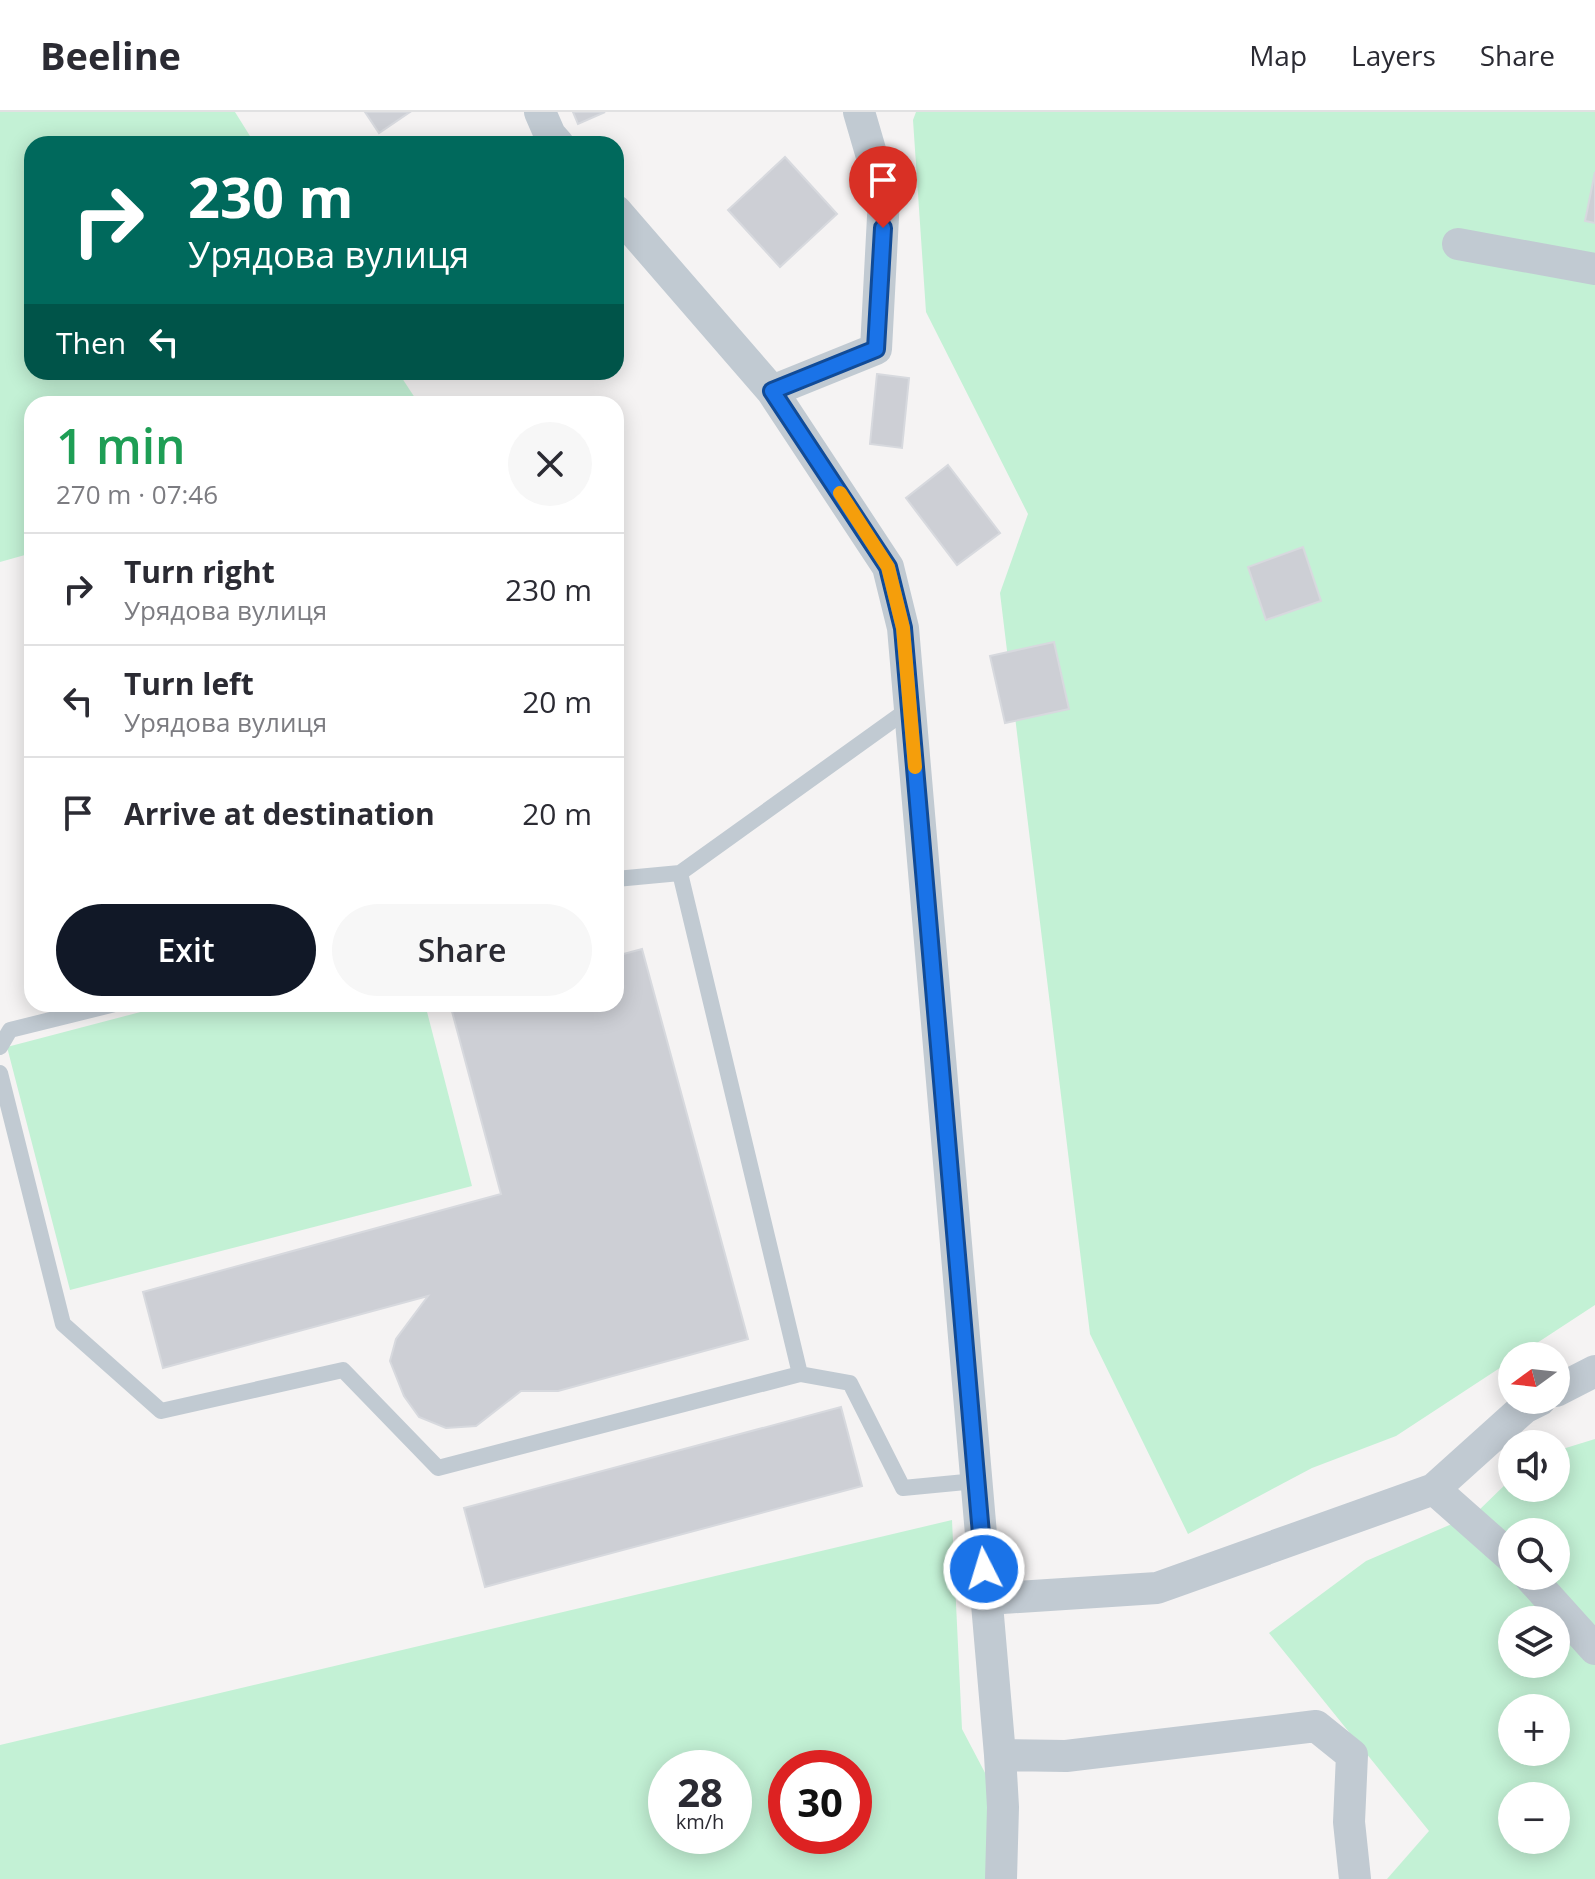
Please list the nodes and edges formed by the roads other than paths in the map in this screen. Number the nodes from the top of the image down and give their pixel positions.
1 (540, 112) edge
2 (859, 112) edge
3 (551, 136) edge
4 (624, 220) edge
5 (1458, 244) dead end
6 (1595, 269) edge
7 (772, 391) junction
8 (910, 708) junction
9 (680, 873) junction
10 (624, 878) edge
11 (83, 1012) edge
12 (0, 1047) edge
13 (0, 1073) edge
14 (1595, 1371) edge
15 (800, 1374) junction
16 (1570, 1384) edge
17 (1517, 1414) edge
18 (976, 1481) junction
19 (1434, 1489) junction
20 (1498, 1546) edge
21 (1542, 1590) edge
22 (987, 1599) junction
23 (1595, 1649) edge
24 (1000, 1755) junction
25 (1001, 1879) edge
26 (1355, 1879) edge

1 - 3 street
2 - 7 street
4 - 7 street
5 - 6 street
7 - 8 street
8 - 9 lane
8 - 18 street
9 - 10 lane
9 - 15 lane
11 - 12 lane
13 - 15 lane
14 - 16 street
15 - 18 lane
17 - 19 street
18 - 22 street
19 - 20 street
19 - 22 street
21 - 23 street
22 - 24 street
24 - 25 street
24 - 26 street

